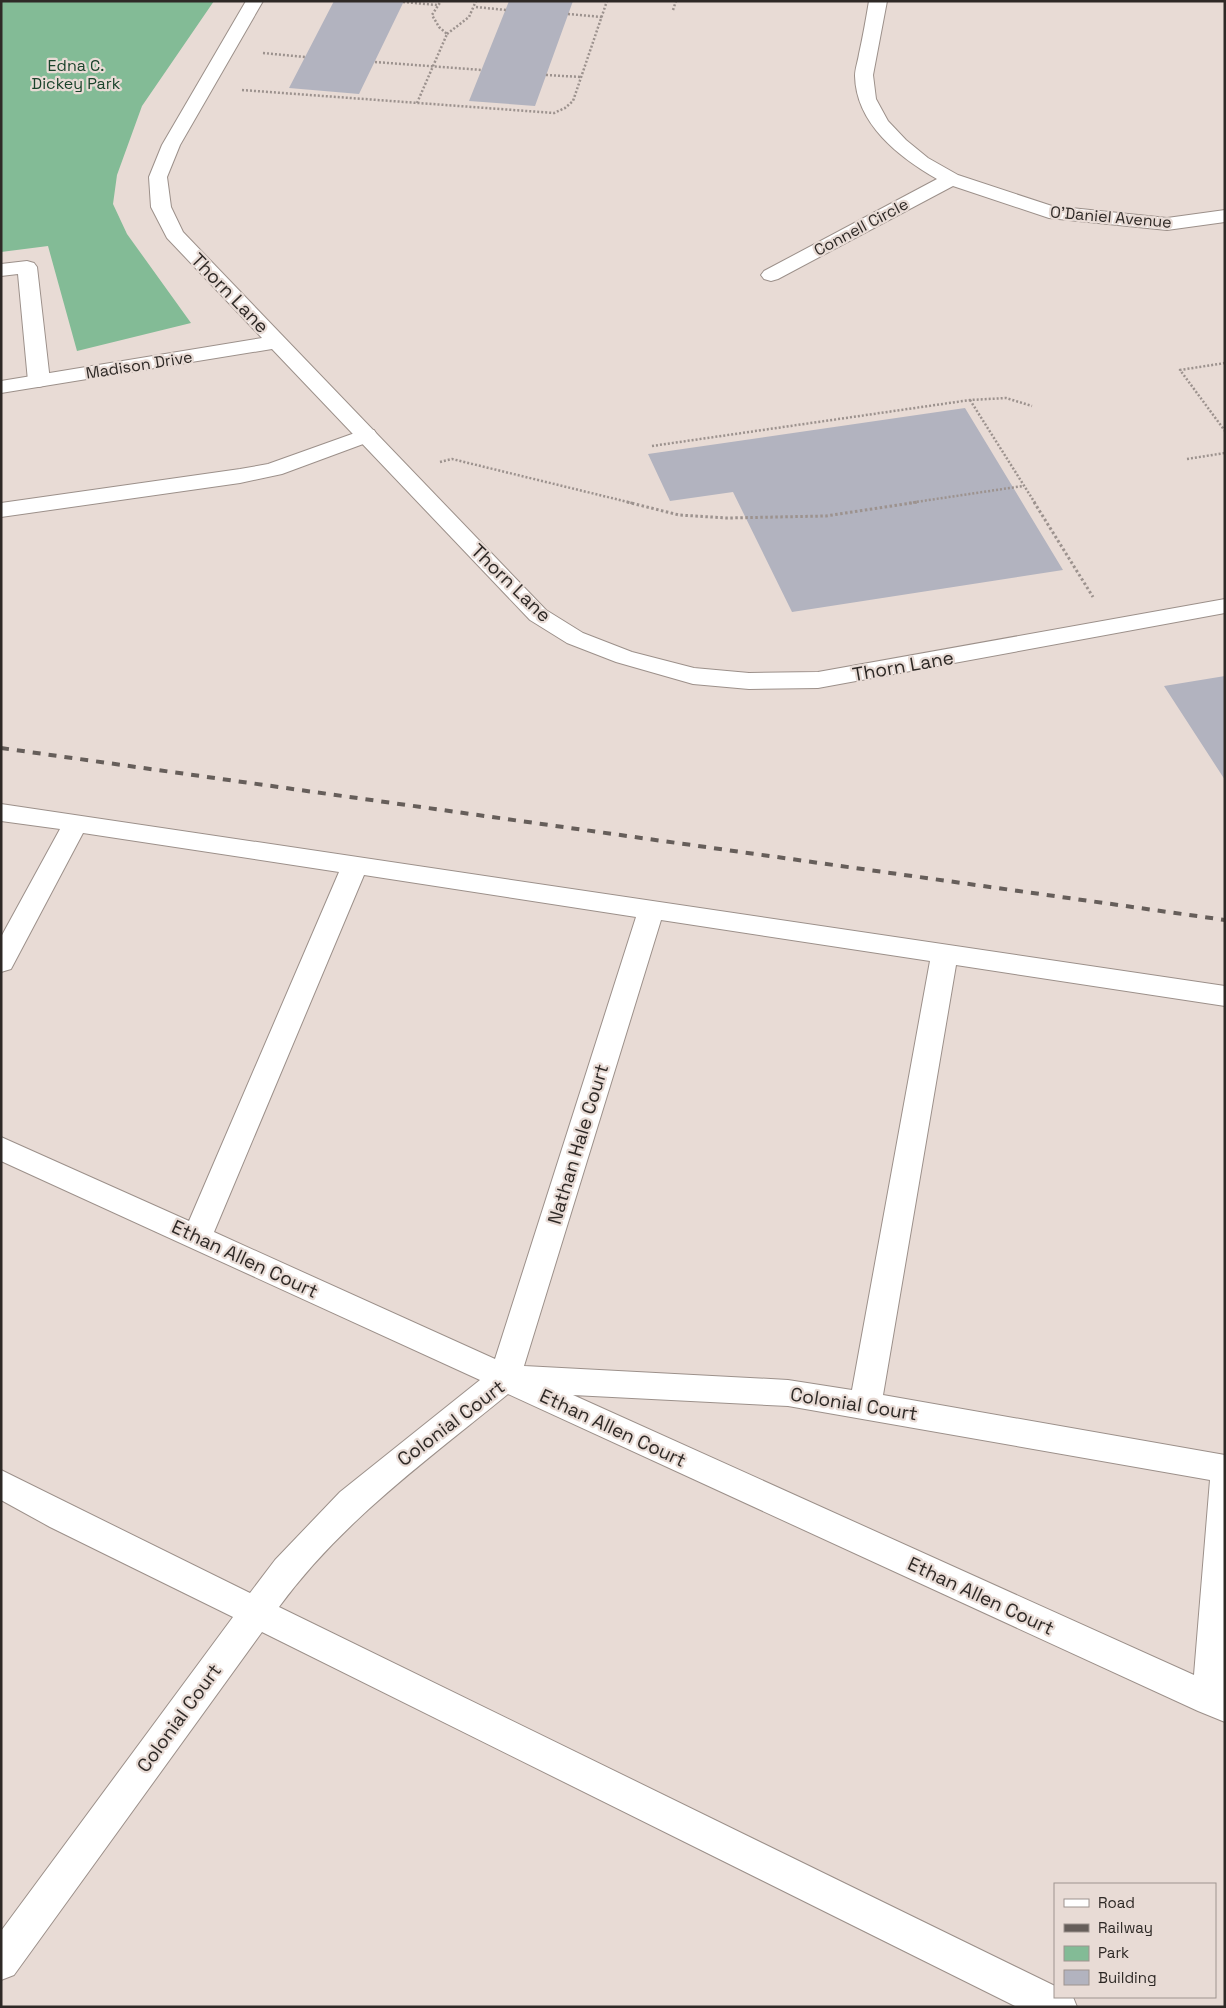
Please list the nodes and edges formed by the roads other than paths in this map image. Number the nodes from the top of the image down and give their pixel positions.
1 (255, 1) edge
2 (878, 1) edge
3 (951, 179) junction
4 (1225, 216) edge
5 (1, 270) edge
6 (771, 274) dead end
7 (277, 342) junction
8 (39, 381) junction
9 (1, 386) edge
10 (366, 435) junction
11 (1, 510) edge
12 (1225, 606) edge
13 (1, 812) edge
14 (76, 823) junction
15 (355, 865) junction
16 (651, 910) junction
17 (945, 953) junction
18 (1, 962) edge
19 (1225, 996) edge
20 (1, 1148) edge
21 (197, 1237) junction
22 (505, 1378) junction
23 (865, 1405) junction
24 (1225, 1469) edge
25 (1225, 1483) edge
26 (1, 1484) edge
27 (256, 1612) junction
28 (1217, 1704) edge
29 (1, 1962) edge
30 (1058, 2007) edge

1 - 7 street, Thorn Lane
2 - 3 street, O'Daniel Avenue
3 - 4 street, O'Daniel Avenue
3 - 6 street, Connell Circle
5 - 8 street
7 - 8 street, Madison Drive
7 - 10 street, Thorn Lane
8 - 9 street, Madison Drive
10 - 11 street
10 - 12 street, Thorn Lane
13 - 14 street
14 - 15 street
14 - 18 street
15 - 16 street
15 - 21 street
16 - 17 street
16 - 22 street, Nathan Hale Court
17 - 19 street
17 - 23 street
20 - 21 street, Ethan Allen Court
21 - 22 street, Ethan Allen Court
22 - 23 street, Colonial Court
22 - 27 street, Colonial Court
22 - 28 street, Ethan Allen Court
23 - 24 street, Colonial Court
25 - 28 street
26 - 27 street
27 - 29 street, Colonial Court
27 - 30 street

